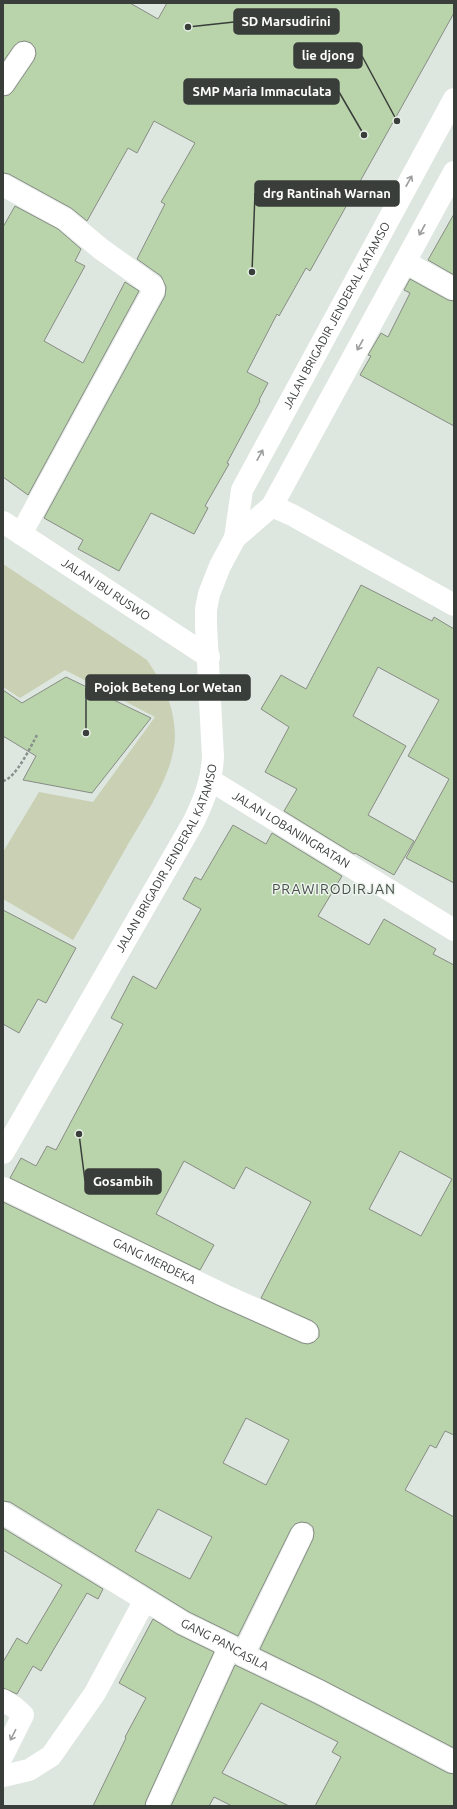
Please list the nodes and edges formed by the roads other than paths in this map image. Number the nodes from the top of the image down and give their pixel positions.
1 (24, 53) dead end
2 (3, 84) edge
3 (454, 99) edge
4 (454, 172) edge
5 (3, 185) edge
6 (405, 262) junction
7 (454, 288) edge
8 (272, 506) junction
9 (3, 522) edge
10 (21, 534) junction
11 (235, 538) junction
12 (454, 605) edge
13 (209, 657) junction
14 (210, 780) junction
15 (454, 930) edge
16 (3, 1153) edge
17 (3, 1188) edge
18 (307, 1332) dead end
19 (3, 1513) edge
20 (302, 1534) dead end
21 (146, 1600) junction
22 (236, 1651) junction
23 (3, 1700) edge
24 (3, 1755) edge
25 (454, 1762) edge
26 (3, 1776) edge
27 (157, 1806) edge

1 - 2 street
11 -> 3 street, JALAN BRIGADIR JENDERAL KATAMSO
4 -> 6 street, JALAN BRIGADIR JENDERAL KATAMSO
5 - 10 street
6 - 7 street
6 -> 8 street, JALAN BRIGADIR JENDERAL KATAMSO
8 - 11 street, JALAN BRIGADIR JENDERAL KATAMSO
8 - 12 street
9 - 10 street, JALAN IBU RUSWO
10 - 13 street, JALAN IBU RUSWO
11 - 13 street, JALAN BRIGADIR JENDERAL KATAMSO
13 - 14 street, JALAN BRIGADIR JENDERAL KATAMSO
14 - 15 street, JALAN LOBANINGRATAN
14 - 16 street, JALAN BRIGADIR JENDERAL KATAMSO
17 - 18 street, GANG MERDEKA
19 - 21 street, GANG PANCASILA
20 - 22 street
21 - 22 street, GANG PANCASILA
21 - 26 street
22 - 25 street, GANG PANCASILA
22 - 27 street
23 -> 24 street

